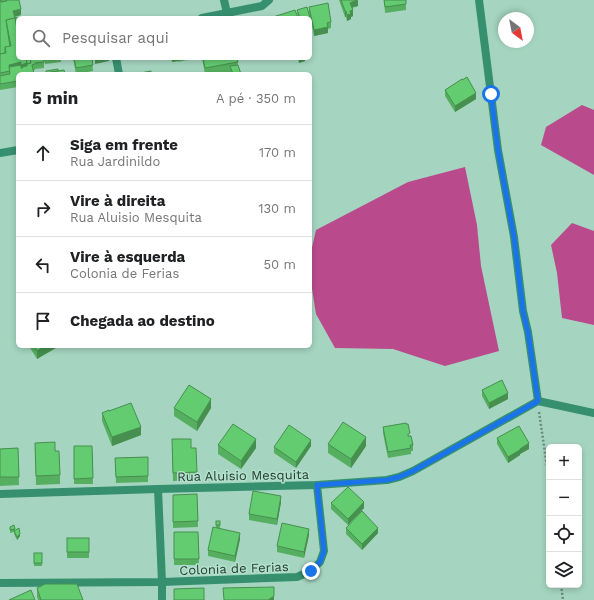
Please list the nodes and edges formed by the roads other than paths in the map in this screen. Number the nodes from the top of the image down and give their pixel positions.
1 (224, 0) edge
2 (268, 0) edge
3 (479, 0) edge
4 (227, 13) junction
5 (212, 16) edge
6 (116, 60) edge
7 (119, 72) edge
8 (16, 150) edge
9 (0, 154) edge
10 (538, 401) junction
11 (594, 413) edge
12 (317, 485) junction
13 (158, 489) junction
14 (0, 494) edge
15 (162, 582) junction
16 (0, 583) edge
17 (162, 600) edge

1 - 4 street
2 - 4 street
3 - 10 street
4 - 5 street
6 - 7 street
8 - 9 street
10 - 11 street
10 - 12 street, Rua Aluisio Mesquita
12 - 13 street, Rua Aluisio Mesquita
12 - 15 street, Colonia de Ferias
13 - 14 street, Rua Aluisio Mesquita
13 - 15 street, Colonia de Ferias
15 - 16 street, Colonia de Ferias
15 - 17 street, Colonia de Ferias

